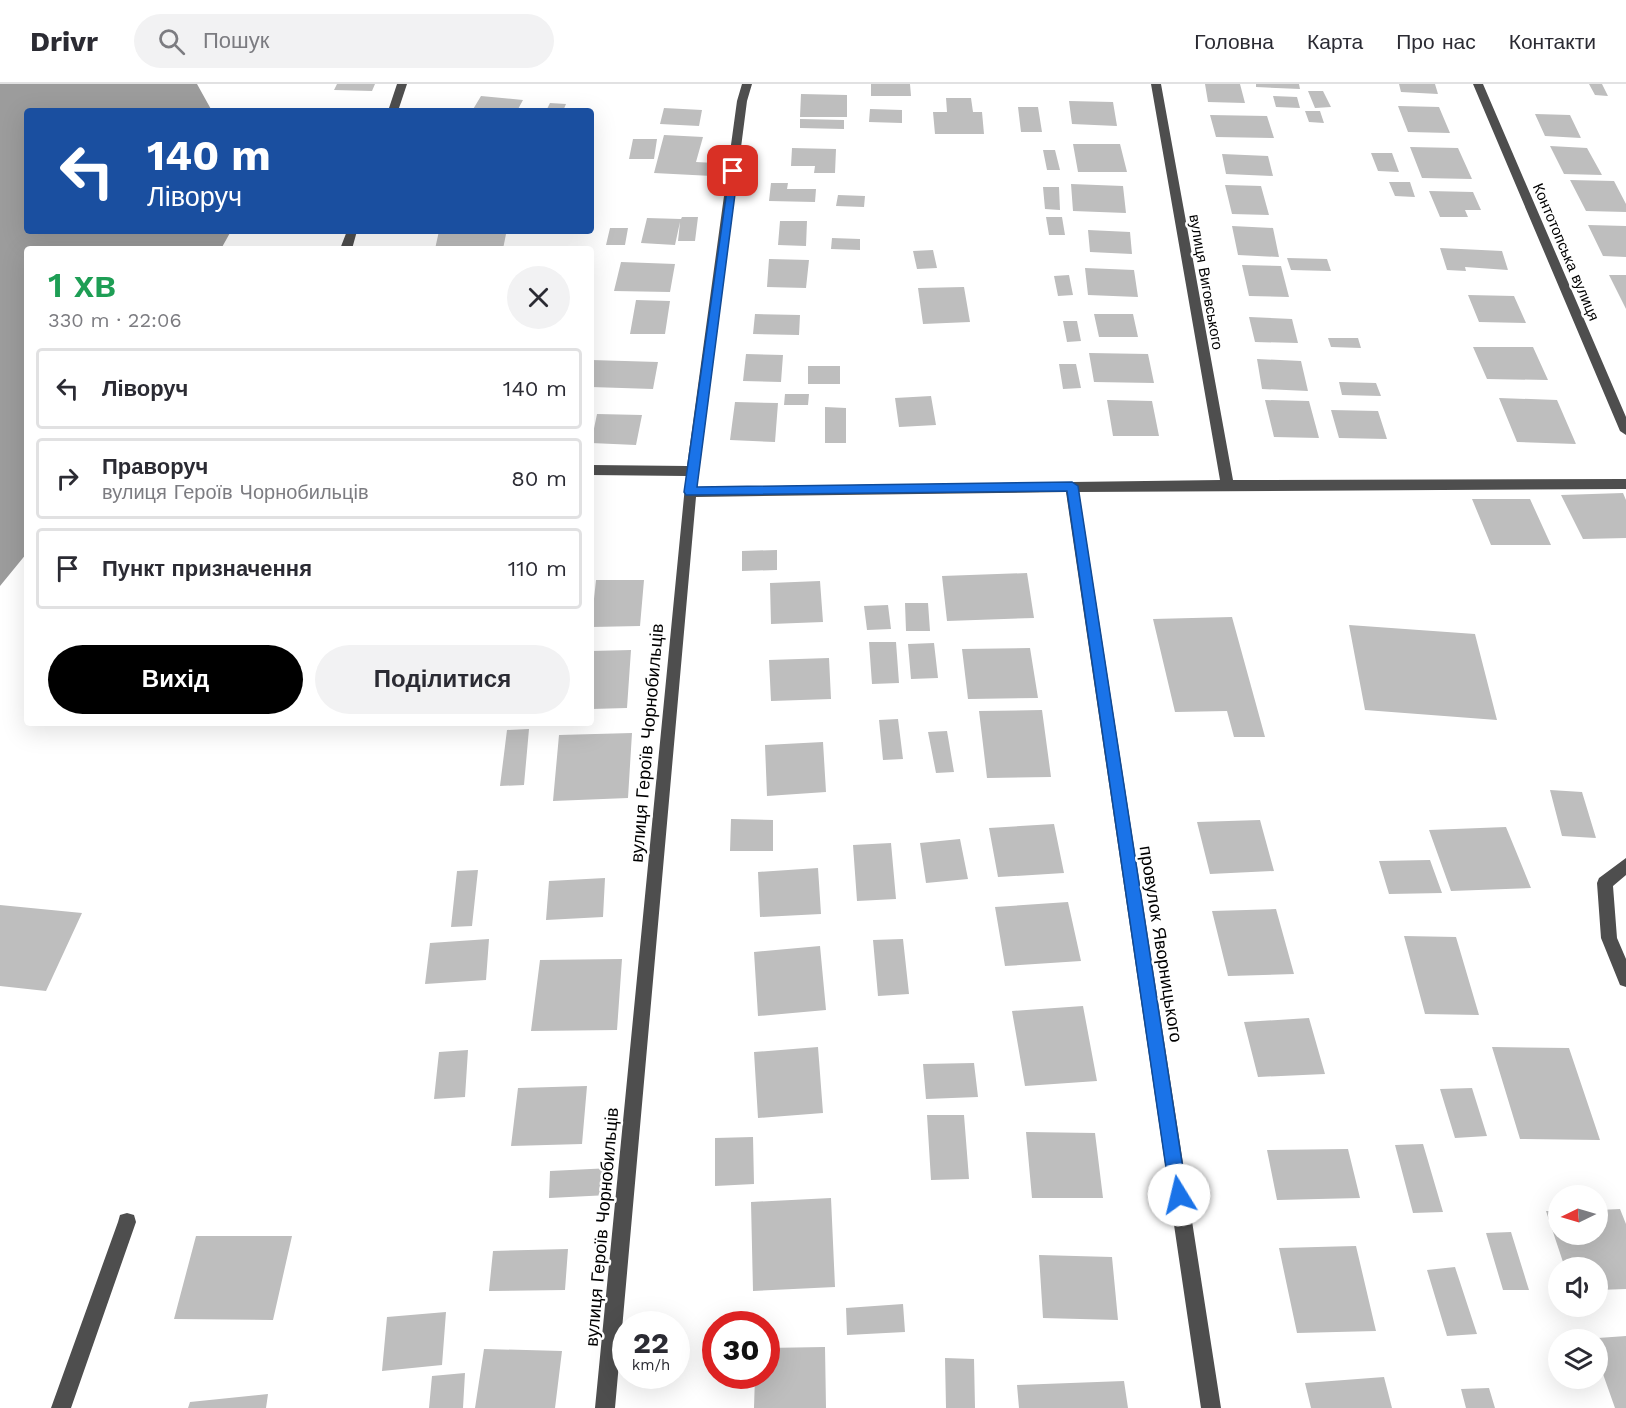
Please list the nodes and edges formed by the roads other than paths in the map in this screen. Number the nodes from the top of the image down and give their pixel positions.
1 (402, 84) edge
2 (747, 84) edge
3 (1156, 84) edge
4 (1478, 84) edge
5 (394, 108) edge
6 (1626, 431) edge
7 (594, 470) edge
8 (693, 471) junction
9 (1626, 484) edge
10 (1227, 485) junction
11 (1072, 486) junction
12 (690, 492) junction
13 (1626, 865) edge
14 (1626, 979) edge
15 (127, 1222) dead end
16 (61, 1408) edge
17 (605, 1408) edge
18 (1211, 1408) edge

1 - 5 street
2 - 8 street, вулиця Героїв Чорнобильців
3 - 10 street, вулиця Виговського
4 - 6 street, Контотопська вулиця
7 - 8 street
8 - 12 street, вулиця Героїв Чорнобильців
9 - 10 street
10 - 11 street
11 - 12 street
11 - 18 street, провулок Яворницького
12 - 17 street, вулиця Героїв Чорнобильців
13 - 14 street
15 - 16 street

